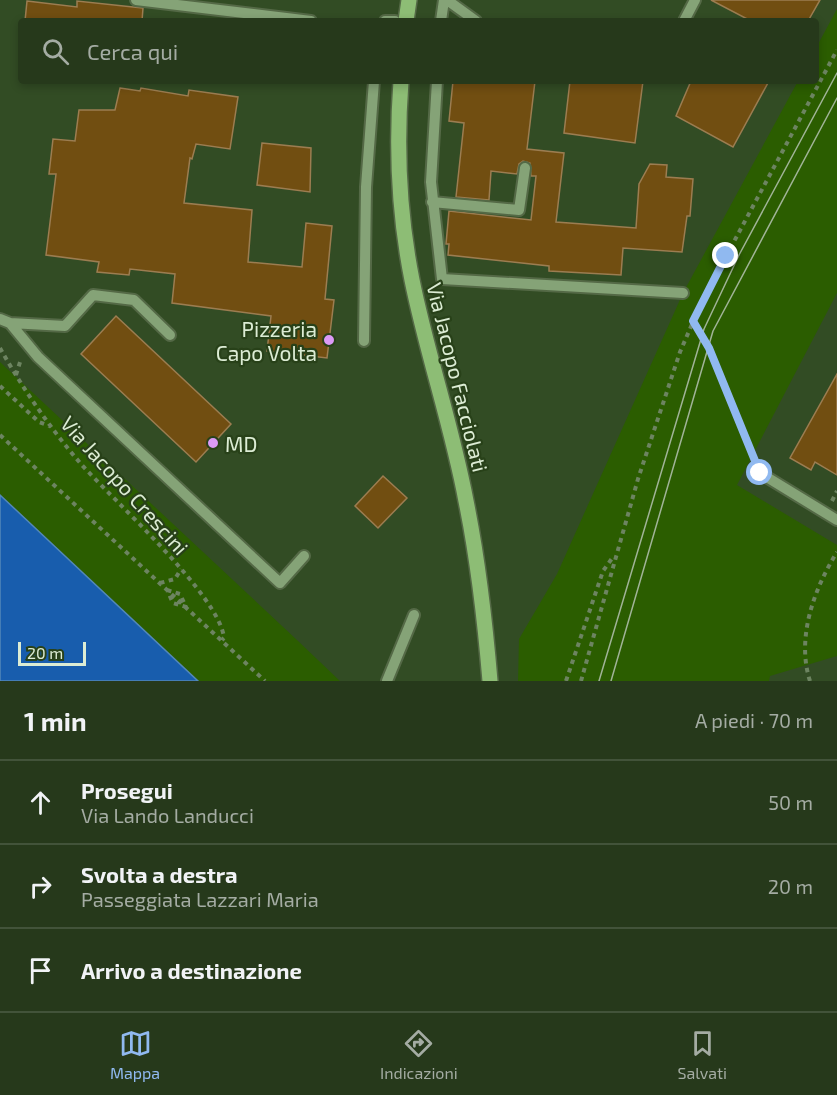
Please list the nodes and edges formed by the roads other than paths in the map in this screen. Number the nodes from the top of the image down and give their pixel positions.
1 (136, 0) edge
2 (409, 0) edge
3 (445, 0) edge
4 (695, 0) edge
5 (286, 18) edge
6 (406, 18) edge
7 (442, 18) edge
8 (472, 18) edge
9 (686, 18) edge
10 (374, 84) edge
11 (401, 84) edge
12 (437, 84) edge
13 (525, 168) dead end
14 (432, 202) junction
15 (683, 293) dead end
16 (5, 321) edge
17 (170, 335) dead end
18 (364, 341) dead end
19 (760, 473) road end
20 (837, 520) edge
21 (304, 556) dead end
22 (414, 615) dead end
23 (387, 681) edge
24 (490, 681) edge

1 - 5 street
2 - 6 main road
3 - 7 street
3 - 8 street
4 - 9 street
10 - 18 street
11 - 24 main road, Via Jacopo Facciolati
12 - 14 street, Via Jacopo Facciolati
13 - 14 street
14 - 15 street, Via Jacopo Facciolati
16 - 17 street
16 - 21 street
19 - 20 street
22 - 23 street

